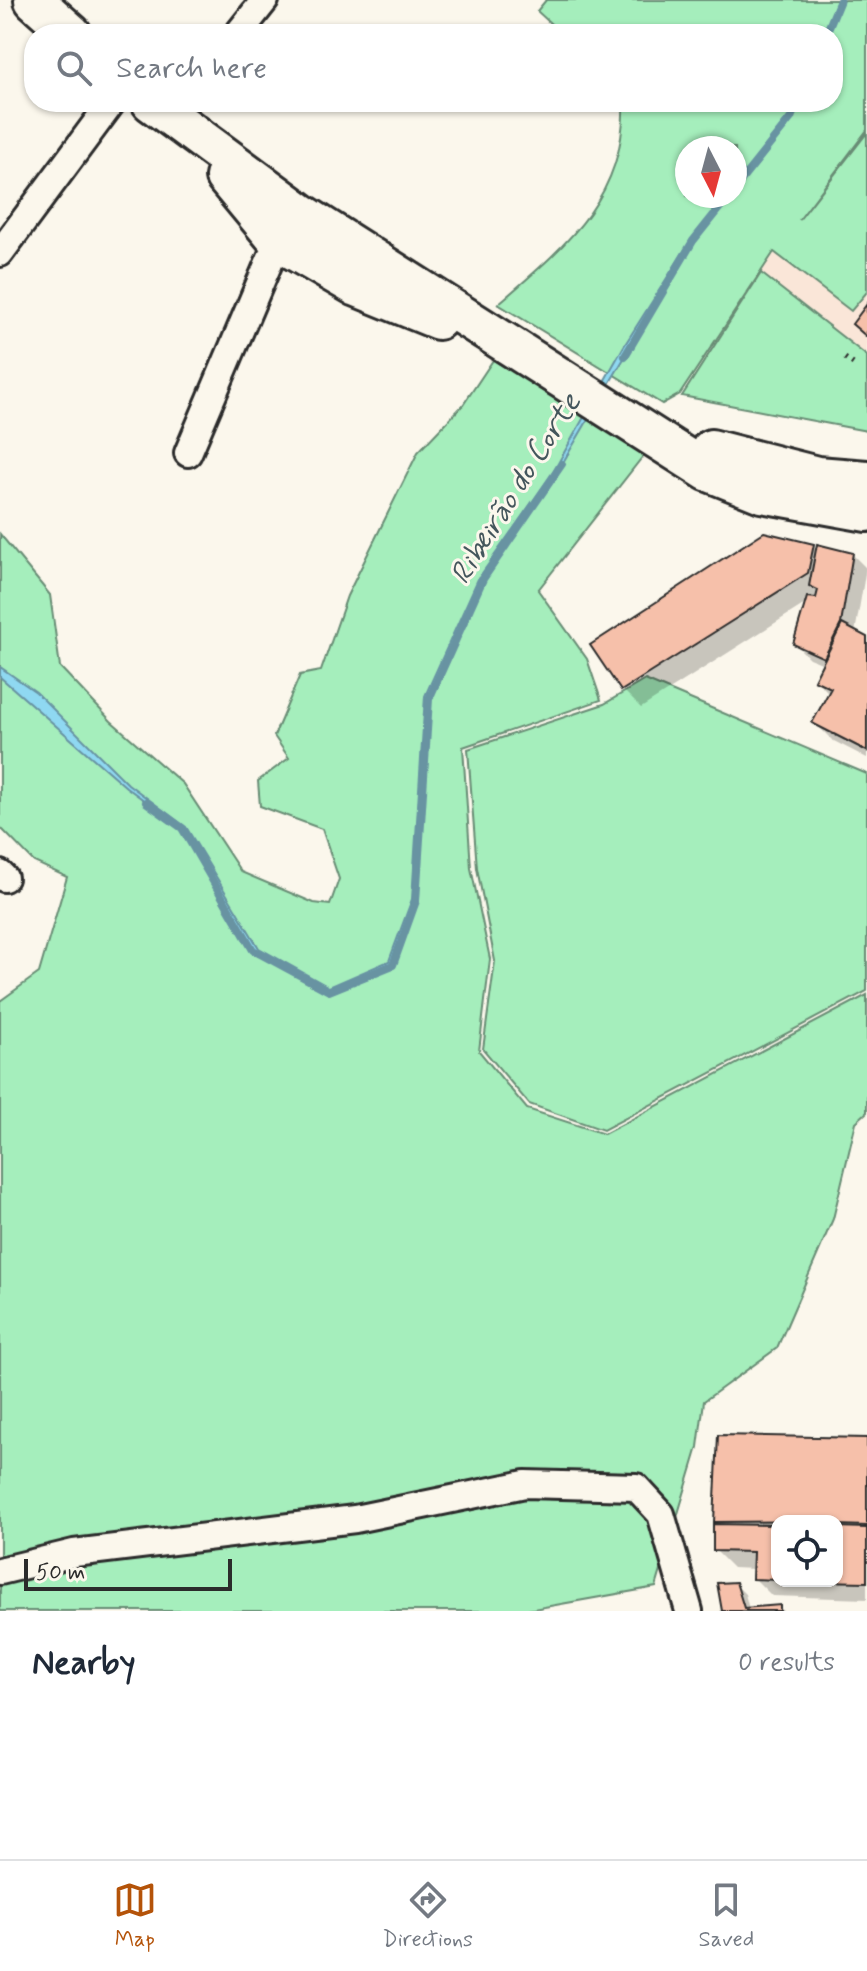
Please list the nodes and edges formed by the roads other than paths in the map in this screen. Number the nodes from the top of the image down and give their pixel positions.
1 (34, 0) edge
2 (265, 0) edge
3 (61, 24) edge
4 (246, 24) edge
5 (105, 112) edge
6 (174, 112) edge
7 (289, 226) junction
8 (0, 253) edge
9 (654, 438) junction
10 (188, 453) dead end
11 (867, 480) edge
12 (867, 512) edge
13 (0, 1571) edge
14 (689, 1611) edge

1 - 3 main road
2 - 4 street
5 - 8 street
6 - 7 main road
7 - 9 main road
7 - 10 street
9 - 11 main road
9 - 12 main road
13 - 14 street

